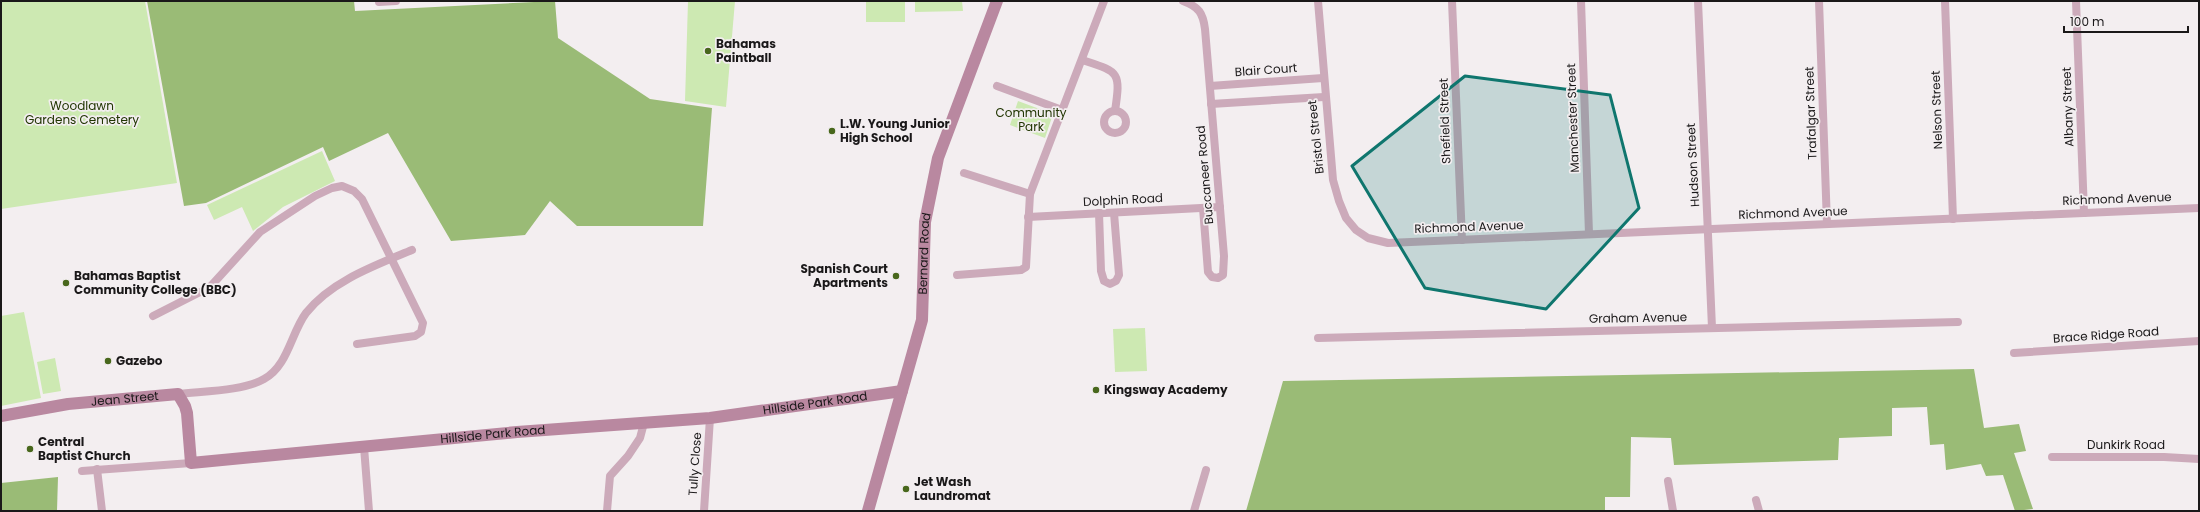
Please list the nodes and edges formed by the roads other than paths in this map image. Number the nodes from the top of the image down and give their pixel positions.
1 (396, 1) edge
2 (997, 1) edge
3 (1104, 1) edge
4 (1183, 1) edge
5 (1318, 1) edge
6 (1452, 1) edge
7 (1581, 1) edge
8 (1698, 1) edge
9 (1820, 1) edge
10 (1945, 1) edge
11 (2076, 1) edge
12 (379, 2) edge
13 (1082, 60) junction
14 (1323, 78) junction
15 (997, 86) dead end
16 (1210, 86) junction
17 (1324, 97) junction
18 (1211, 104) junction
19 (1062, 110) junction
20 (1116, 111) dead end
21 (964, 173) dead end
22 (1030, 194) junction
23 (1220, 207) junction
24 (1203, 208) junction
25 (2199, 208) edge
26 (1098, 213) junction
27 (1114, 213) junction
28 (2084, 213) junction
29 (1028, 217) junction
30 (1953, 218) junction
31 (1827, 224) junction
32 (1708, 229) junction
33 (1589, 234) junction
34 (1462, 240) junction
35 (1388, 243) joint
36 (412, 250) dead end
37 (391, 258) junction
38 (957, 275) dead end
39 (153, 316) dead end
40 (1958, 322) dead end
41 (1712, 328) junction
42 (1318, 338) dead end
43 (2199, 340) edge
44 (357, 344) dead end
45 (2014, 353) dead end
46 (902, 391) junction
47 (178, 394) junction
48 (1, 416) edge
49 (710, 418) junction
50 (644, 423) junction
51 (364, 446) junction
52 (2052, 458) dead end
53 (2199, 459) edge
54 (191, 463) junction
55 (97, 469) junction
56 (1206, 470) dead end
57 (82, 471) dead end
58 (1668, 481) dead end
59 (1756, 500) dead end
60 (102, 511) edge
61 (369, 511) edge
62 (607, 511) edge
63 (704, 511) edge
64 (868, 511) edge
65 (1194, 511) edge
66 (1673, 511) edge
67 (1759, 511) edge

1 - 12 street
2 - 46 street, Bernard Road
3 - 13 street
4 - 16 street, Buccaneer Road
5 - 14 street, Bristol Street
6 - 34 street, Shefield Street
7 - 33 street, Manchester Street
8 - 32 street, Hudson Street
9 - 31 street, Trafalgar Street
10 - 30 street, Nelson Street
11 - 28 street, Albany Street
13 - 19 street
13 - 20 street
14 - 16 street, Blair Court
14 - 17 street, Bristol Street
15 - 19 street
16 - 18 street, Buccaneer Road
17 - 18 street
17 - 35 street, Bristol Street
18 - 23 street, Buccaneer Road
19 - 22 street
21 - 22 street
22 - 29 street
23 - 24 street, Dolphin Road
23 - 24 street, Buccaneer Road
24 - 27 street, Dolphin Road
25 - 28 street, Richmond Avenue
26 - 27 street, Dolphin Road
26 - 27 street
26 - 29 street, Dolphin Road
28 - 30 street, Richmond Avenue
29 - 38 street
30 - 31 street, Richmond Avenue
31 - 32 street, Richmond Avenue
32 - 33 street, Richmond Avenue
32 - 41 street, Hudson Street
33 - 34 street, Richmond Avenue
34 - 35 street, Richmond Avenue
36 - 37 street
37 - 39 street
37 - 44 street
37 - 47 street
40 - 41 street, Graham Avenue
41 - 42 street, Graham Avenue
43 - 45 street, Brace Ridge Road
46 - 49 street, Hillside Park Road
46 - 64 street, Bernard Road
47 - 48 street, Jean Street
47 - 54 street
49 - 50 street, Hillside Park Road
49 - 63 street, Tully Close
50 - 51 street, Hillside Park Road
50 - 62 street
51 - 54 street, Hillside Park Road
51 - 61 street
52 - 53 street, Dunkirk Road
54 - 55 street, Hillside Park Road
55 - 57 street, Hillside Park Road
55 - 60 street
56 - 65 street
58 - 66 street
59 - 67 street

